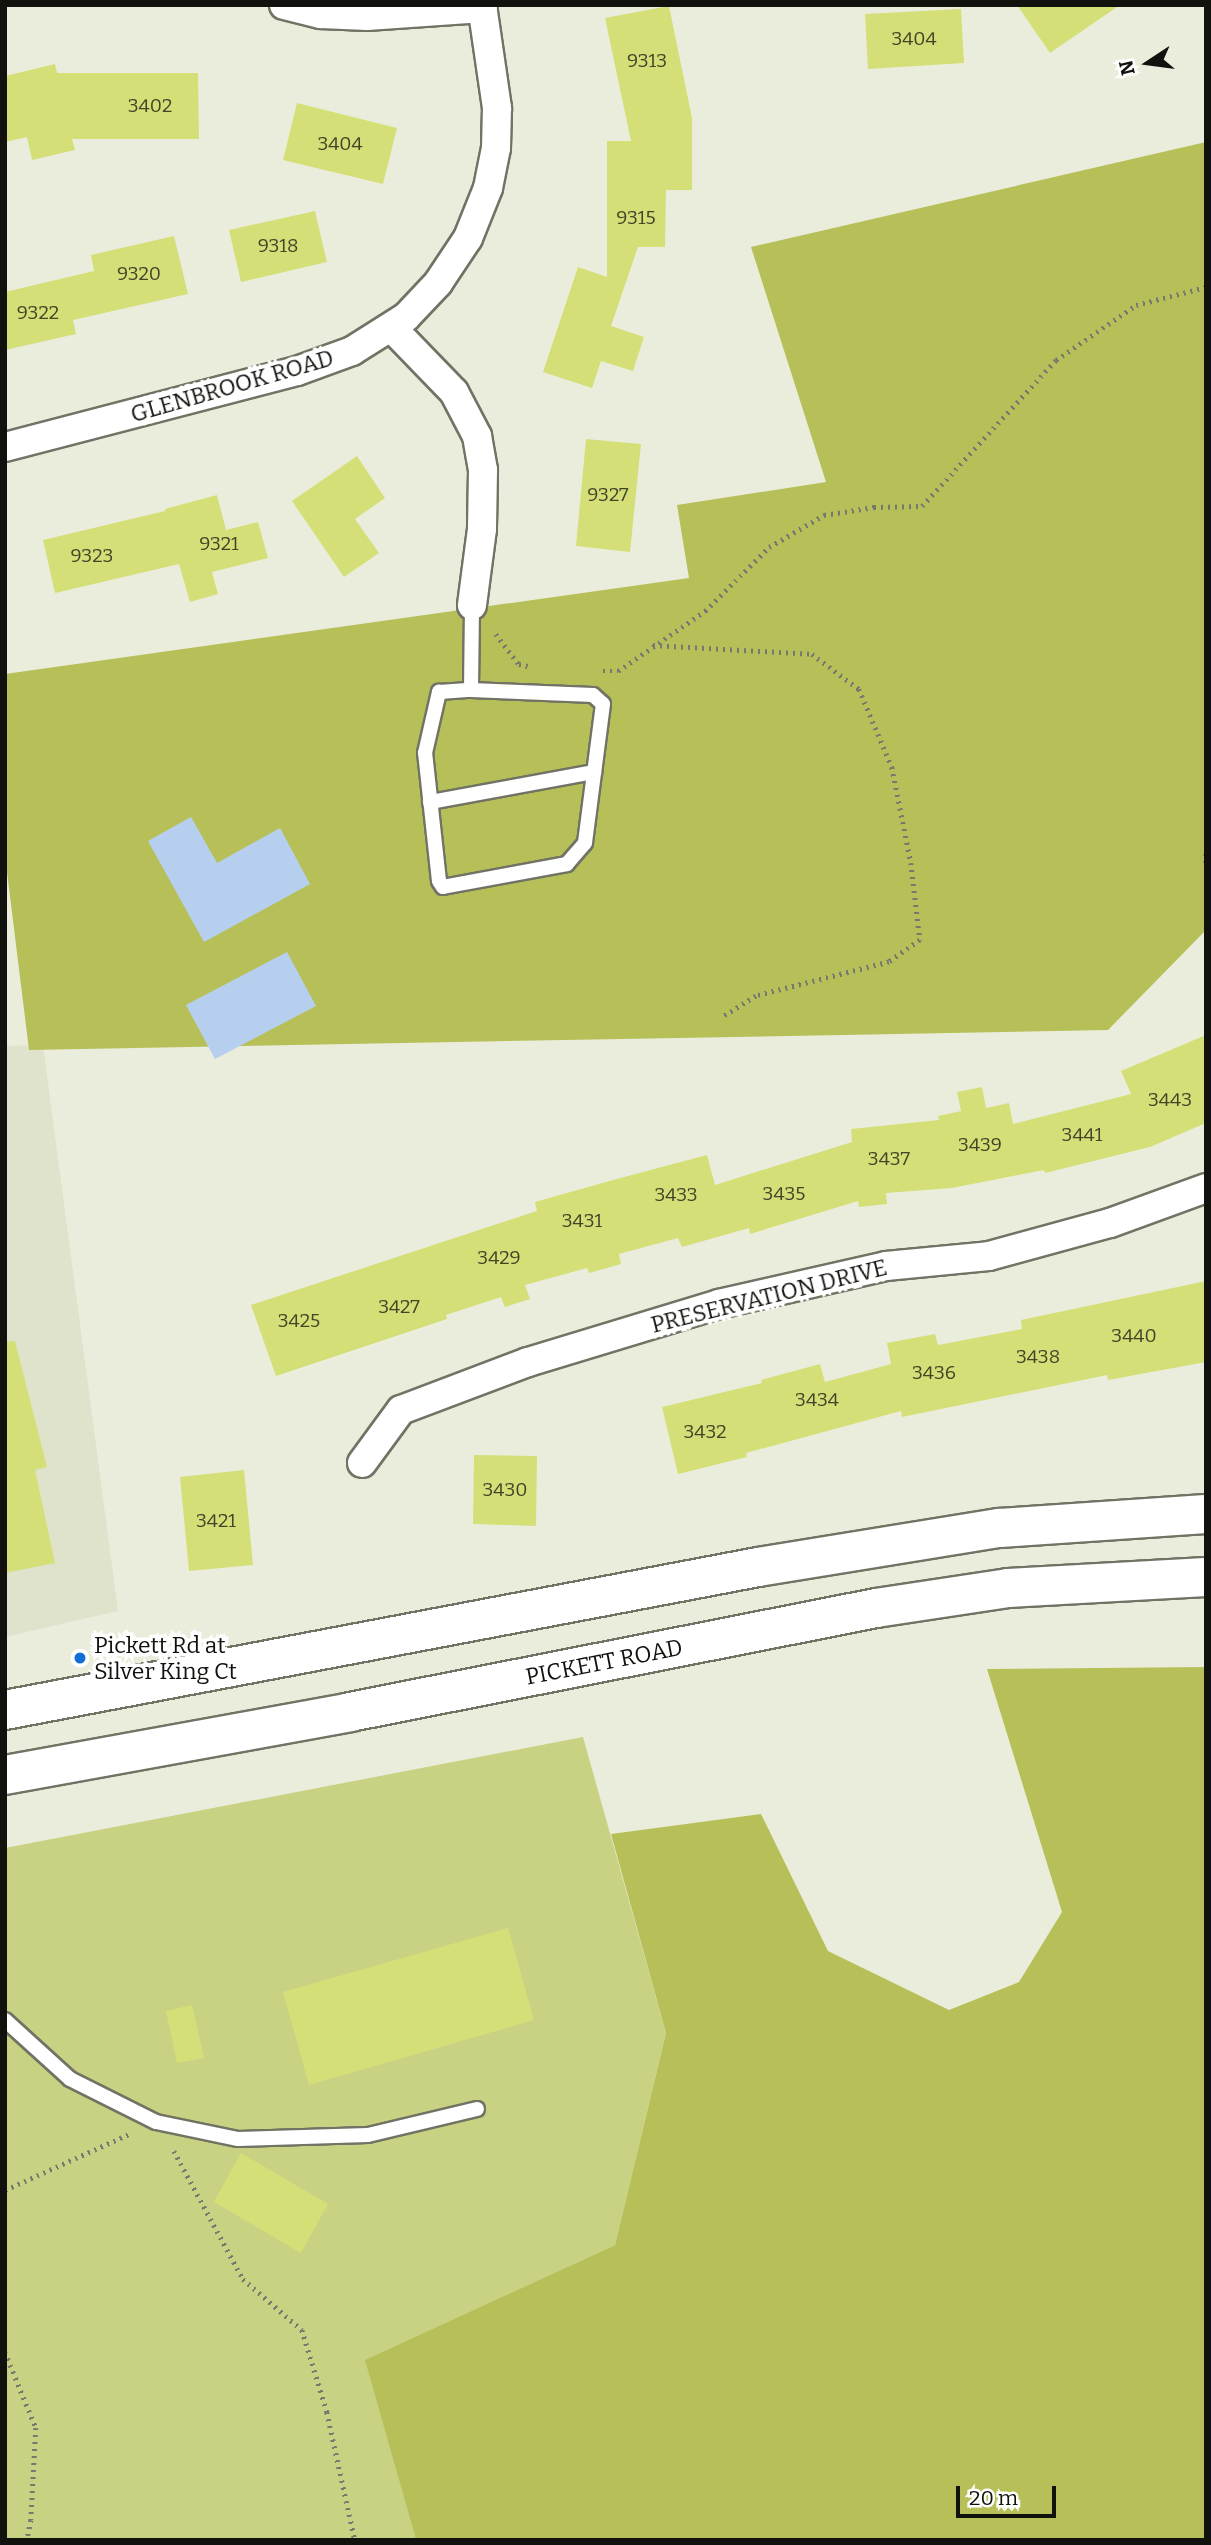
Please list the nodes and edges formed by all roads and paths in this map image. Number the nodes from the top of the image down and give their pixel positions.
1 (284, 5) edge
2 (483, 7) edge
3 (1206, 287) edge
4 (392, 328) junction
5 (5, 447) edge
6 (472, 605) junction
7 (653, 645) junction
8 (532, 667) dead end
9 (594, 672) dead end
10 (471, 690) junction
11 (594, 772) junction
12 (430, 802) junction
13 (1206, 854) edge
14 (1206, 868) edge
15 (721, 1018) dead end
16 (1206, 1188) edge
17 (362, 1463) dead end
18 (1206, 1514) edge
19 (1206, 1577) edge
20 (5, 1710) edge
21 (5, 1775) edge
22 (5, 2020) edge
23 (477, 2109) dead end
24 (156, 2122) junction
25 (5, 2190) edge
26 (5, 2352) edge
27 (27, 2540) edge
28 (355, 2540) edge

1 - 2 street
2 - 4 street, GLENBROOK ROAD
3 - 7 path
4 - 5 street, GLENBROOK ROAD
4 - 6 street
6 - 8 path
6 - 10 lane
7 - 9 path
7 - 15 path
10 - 11 lane
10 - 12 lane
11 - 12 lane
11 - 12 lane
13 - 14 path
16 - 17 street, PRESERVATION DRIVE
18 - 20 main road
19 - 21 main road, PICKETT ROAD
22 - 24 lane
23 - 24 lane
24 - 25 path
24 - 28 path
26 - 27 path

